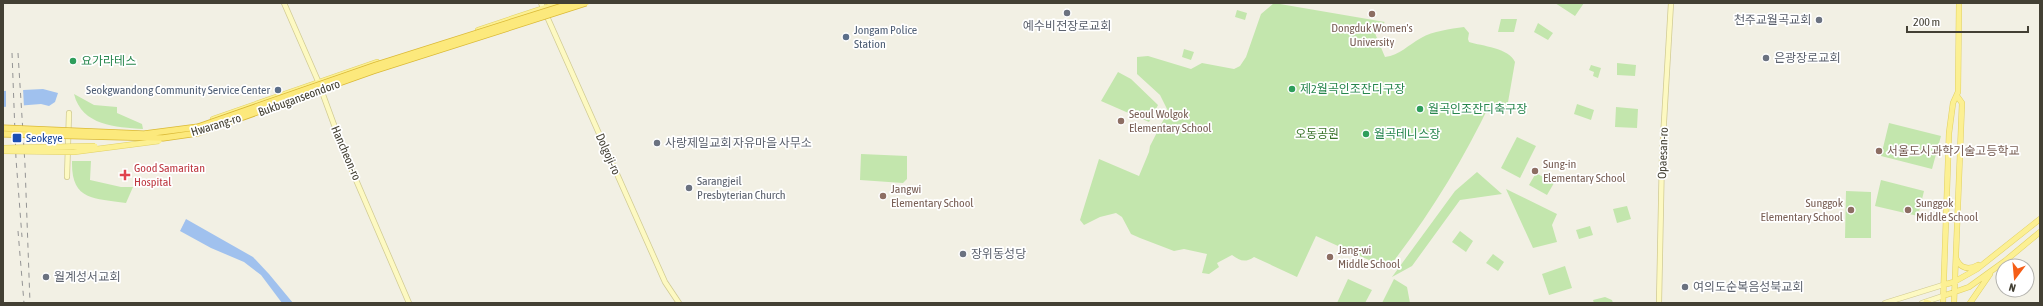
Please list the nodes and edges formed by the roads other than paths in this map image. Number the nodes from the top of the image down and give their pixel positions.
1 (284, 3) edge
2 (558, 3) edge
3 (572, 3) edge
4 (580, 3) edge
5 (586, 3) edge
6 (1671, 3) edge
7 (1959, 3) edge
8 (542, 6) edge
9 (560, 9) junction
10 (545, 14) junction
11 (334, 76) junction
12 (318, 81) junction
13 (337, 82) junction
14 (321, 88) junction
15 (1957, 96) junction
16 (69, 113) dead end
17 (3, 128) edge
18 (3, 134) edge
19 (157, 139) junction
20 (3, 148) edge
21 (3, 151) edge
22 (68, 178) dead end
23 (2040, 219) edge
24 (2040, 232) edge
25 (1956, 255) junction
26 (1990, 258) junction
27 (1993, 270) junction
28 (1954, 282) junction
29 (1942, 285) junction
30 (1954, 293) junction
31 (1943, 296) junction
32 (409, 303) edge
33 (679, 303) edge
34 (1659, 303) edge
35 (1885, 303) edge
36 (1926, 303) edge
37 (1943, 303) edge
38 (1954, 303) edge
39 (1970, 303) edge

1 - 12 main road, Hancheon-ro
2 - 8 main road, Hwarang-ro
2 - 9 main road
3 - 17 highway, Bukbuganseondoro, bridge
4 - 9 main road, Hwarang-ro
5 - 18 highway, Bukbuganseondoro, bridge
6 - 34 main road, Opaesan-ro
7 - 15 main road
8 - 10 main road, Dolgoji-ro
8 - 11 main road, Hwarang-ro
9 - 10 main road, Hwarang-ro
10 - 13 main road, Hwarang-ro
10 - 33 main road, Dolgoji-ro
11 - 12 main road, Hwarang-ro
11 - 13 main road
12 - 14 main road, Hancheon-ro
12 - 19 main road, Hwarang-ro
13 - 14 main road, Hwarang-ro
14 - 19 main road, Hwarang-ro
14 - 32 main road, Hancheon-ro
15 - 25 main road
15 - 29 main road
16 - 22 main road
19 - 20 main road, Hwarang-ro, bridge
19 - 21 main road, Hwarang-ro, bridge
23 - 26 main road
24 - 27 main road
25 - 26 main road
25 - 28 main road
26 - 28 main road
27 - 30 main road
27 - 39 main road
28 - 29 main road
28 - 30 main road
29 - 31 main road
29 - 35 main road
30 - 31 main road
30 - 38 main road
31 - 36 main road
31 - 37 main road

